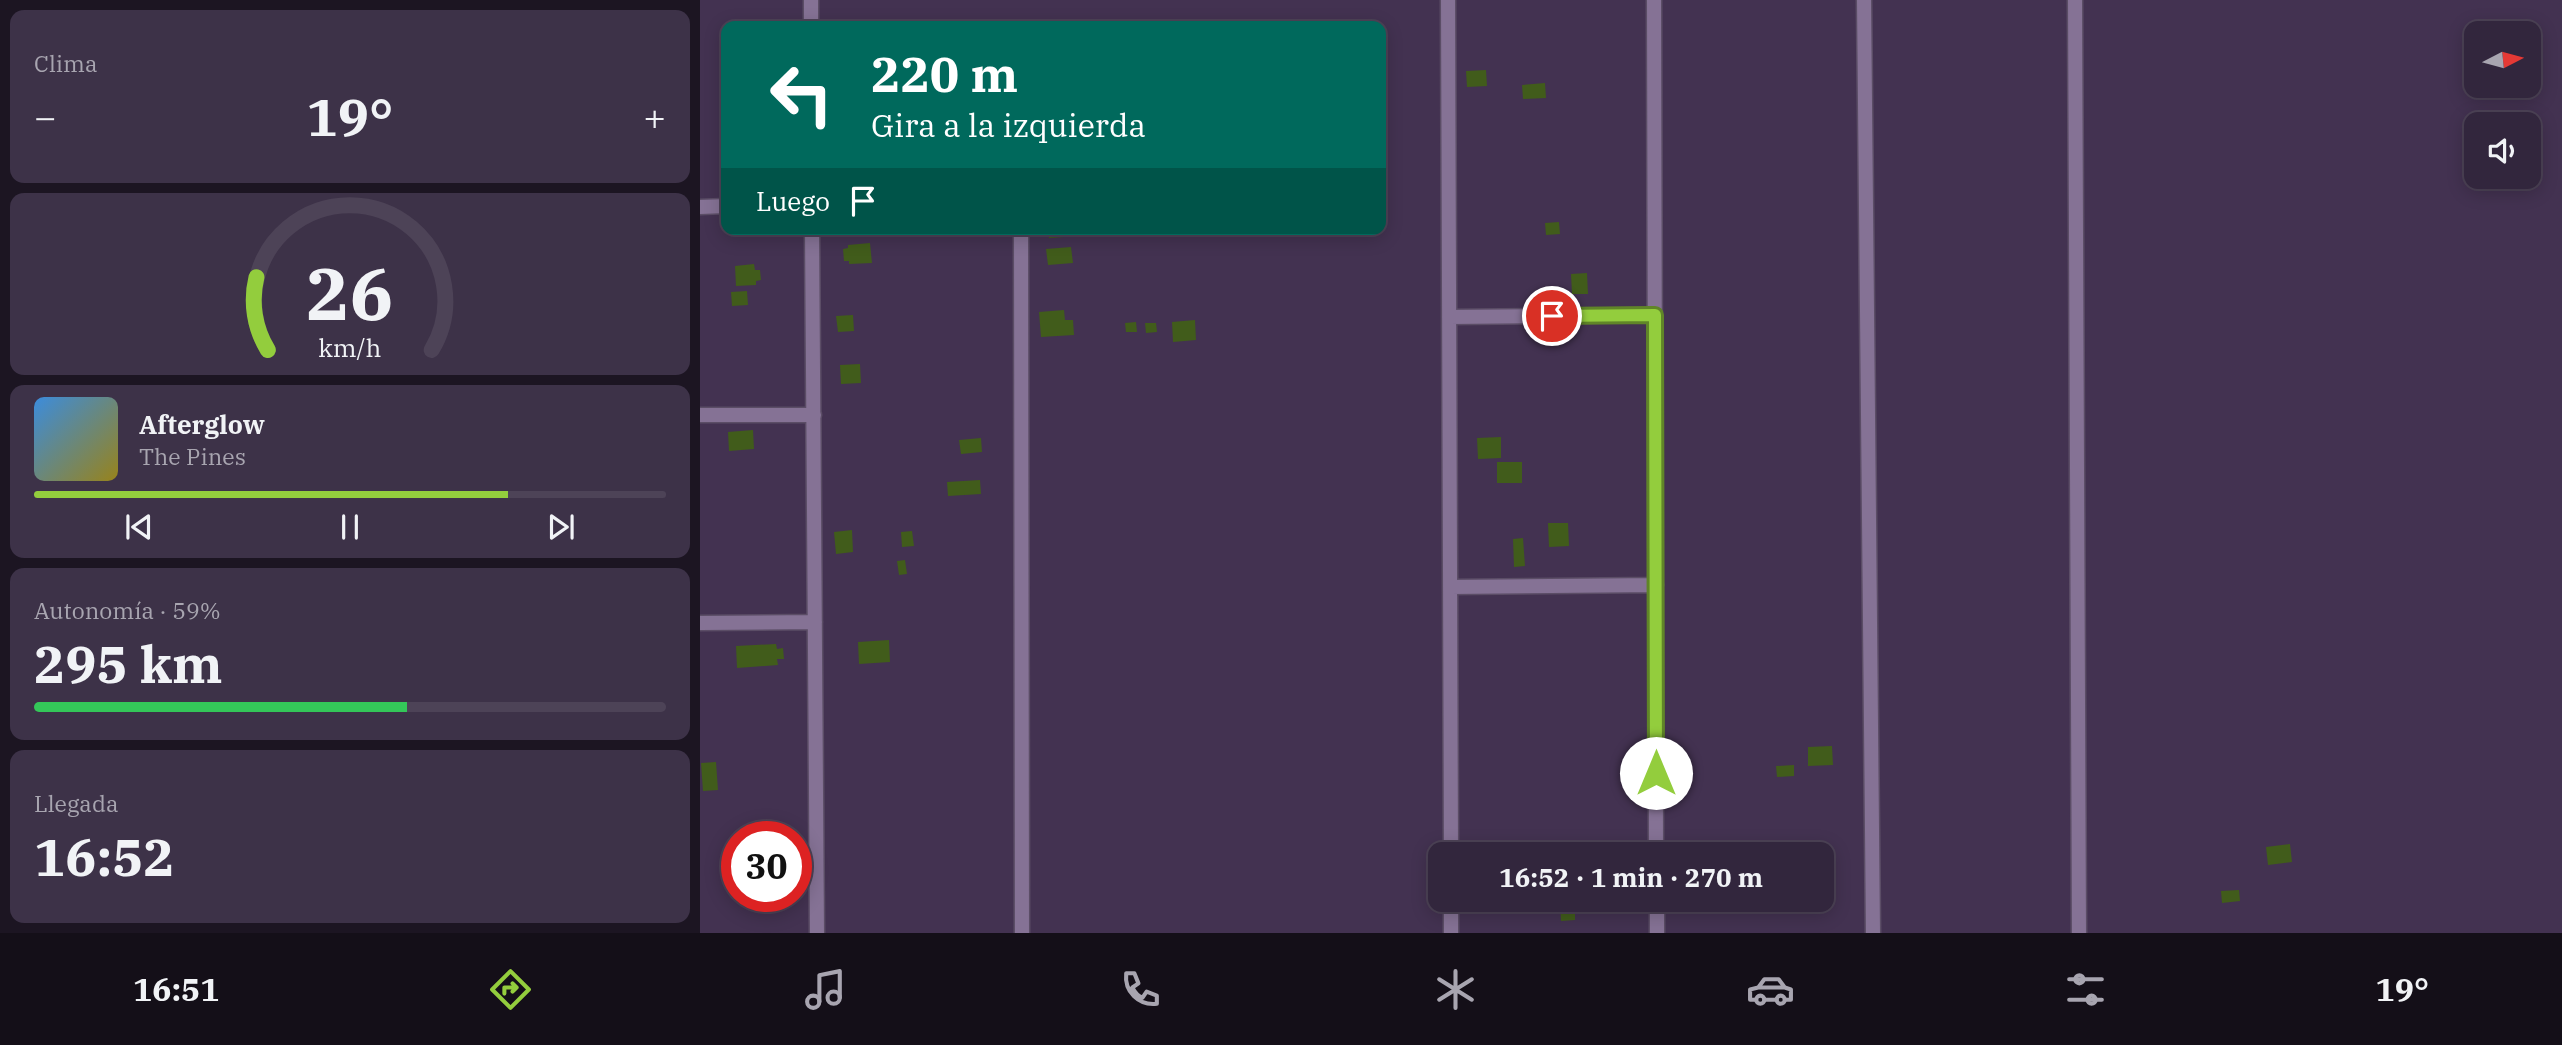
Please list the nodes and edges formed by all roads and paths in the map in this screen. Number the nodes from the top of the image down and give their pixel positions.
1 (811, 0) edge
2 (1448, 0) edge
3 (1654, 0) edge
4 (1864, 0) edge
5 (2075, 0) edge
6 (811, 21) edge
7 (721, 206) edge
8 (700, 207) edge
9 (812, 235) edge
10 (1021, 235) edge
11 (1655, 315) junction
12 (1449, 317) junction
13 (700, 415) edge
14 (814, 415) junction
15 (1656, 584) junction
16 (1450, 587) junction
17 (815, 622) junction
18 (700, 623) edge
19 (1451, 842) edge
20 (1656, 842) edge
21 (1451, 912) edge
22 (1657, 912) edge
23 (817, 933) edge
24 (1022, 933) edge
25 (1451, 933) edge
26 (1657, 933) edge
27 (1872, 933) edge
28 (2079, 933) edge

1 - 6 street
2 - 12 street
3 - 11 street
4 - 27 street
5 - 28 street
7 - 8 street
9 - 14 street
10 - 24 street
11 - 12 street
11 - 15 street
12 - 16 street
13 - 14 street
14 - 17 street
15 - 16 street
15 - 20 street
16 - 19 street
17 - 18 street
17 - 23 street
21 - 25 street
22 - 26 street

